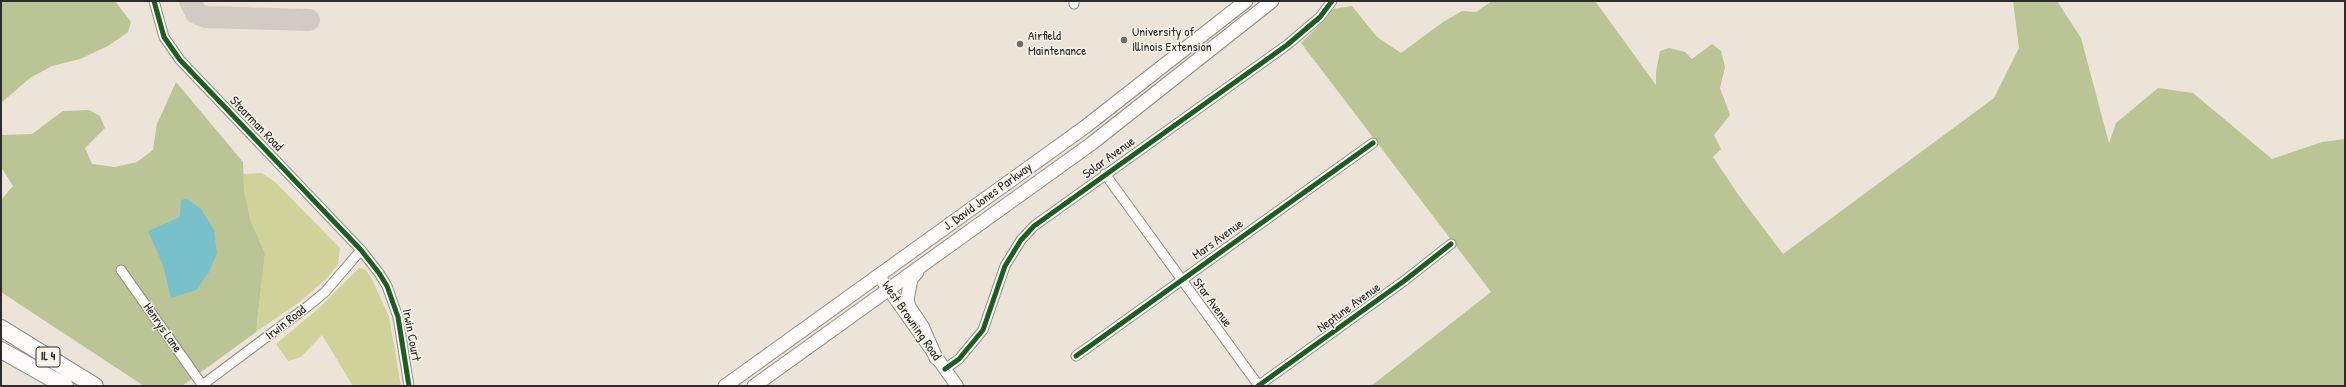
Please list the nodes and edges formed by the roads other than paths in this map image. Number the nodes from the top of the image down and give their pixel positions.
1 (154, 1) edge
2 (1246, 1) edge
3 (1272, 1) edge
4 (1332, 1) edge
5 (1373, 143) dead end
6 (1105, 174) junction
7 (1451, 244) dead end
8 (361, 250) junction
9 (921, 267) junction
10 (121, 270) dead end
11 (879, 276) junction
12 (1182, 280) junction
13 (888, 290) junction
14 (1, 328) edge
15 (1, 350) edge
16 (1076, 356) dead end
17 (936, 358) junction
18 (1, 359) edge
19 (945, 369) junction
20 (45, 386) edge
21 (65, 386) edge
22 (95, 386) edge
23 (202, 386) edge
24 (409, 386) edge
25 (725, 386) edge
26 (754, 386) edge
27 (957, 386) edge
28 (1258, 386) edge

1 - 8 street, Stearman Road
2 - 11 main road, J. David Jones Parkway
3 - 9 main road, J. David Jones Parkway
4 - 6 street, Solar Avenue
5 - 12 street, Mars Avenue
6 - 12 street, Star Avenue
6 - 19 street, Solar Avenue
7 - 28 street, Neptune Avenue
8 - 23 street, Irwin Road
8 - 24 street, Irwin Court
9 - 13 main road, J. David Jones Parkway
9 - 17 main road
10 - 23 street, Henrys Lane
11 - 13 street, West Browning Road
11 - 25 main road, J. David Jones Parkway
12 - 16 street, Mars Avenue
12 - 28 street, Star Avenue
13 - 17 street, West Browning Road
13 - 26 main road, J. David Jones Parkway
14 - 22 highway, IL 4
15 - 21 highway
17 - 19 street, West Browning Road
18 - 20 highway, IL 4
19 - 27 street, West Browning Road

